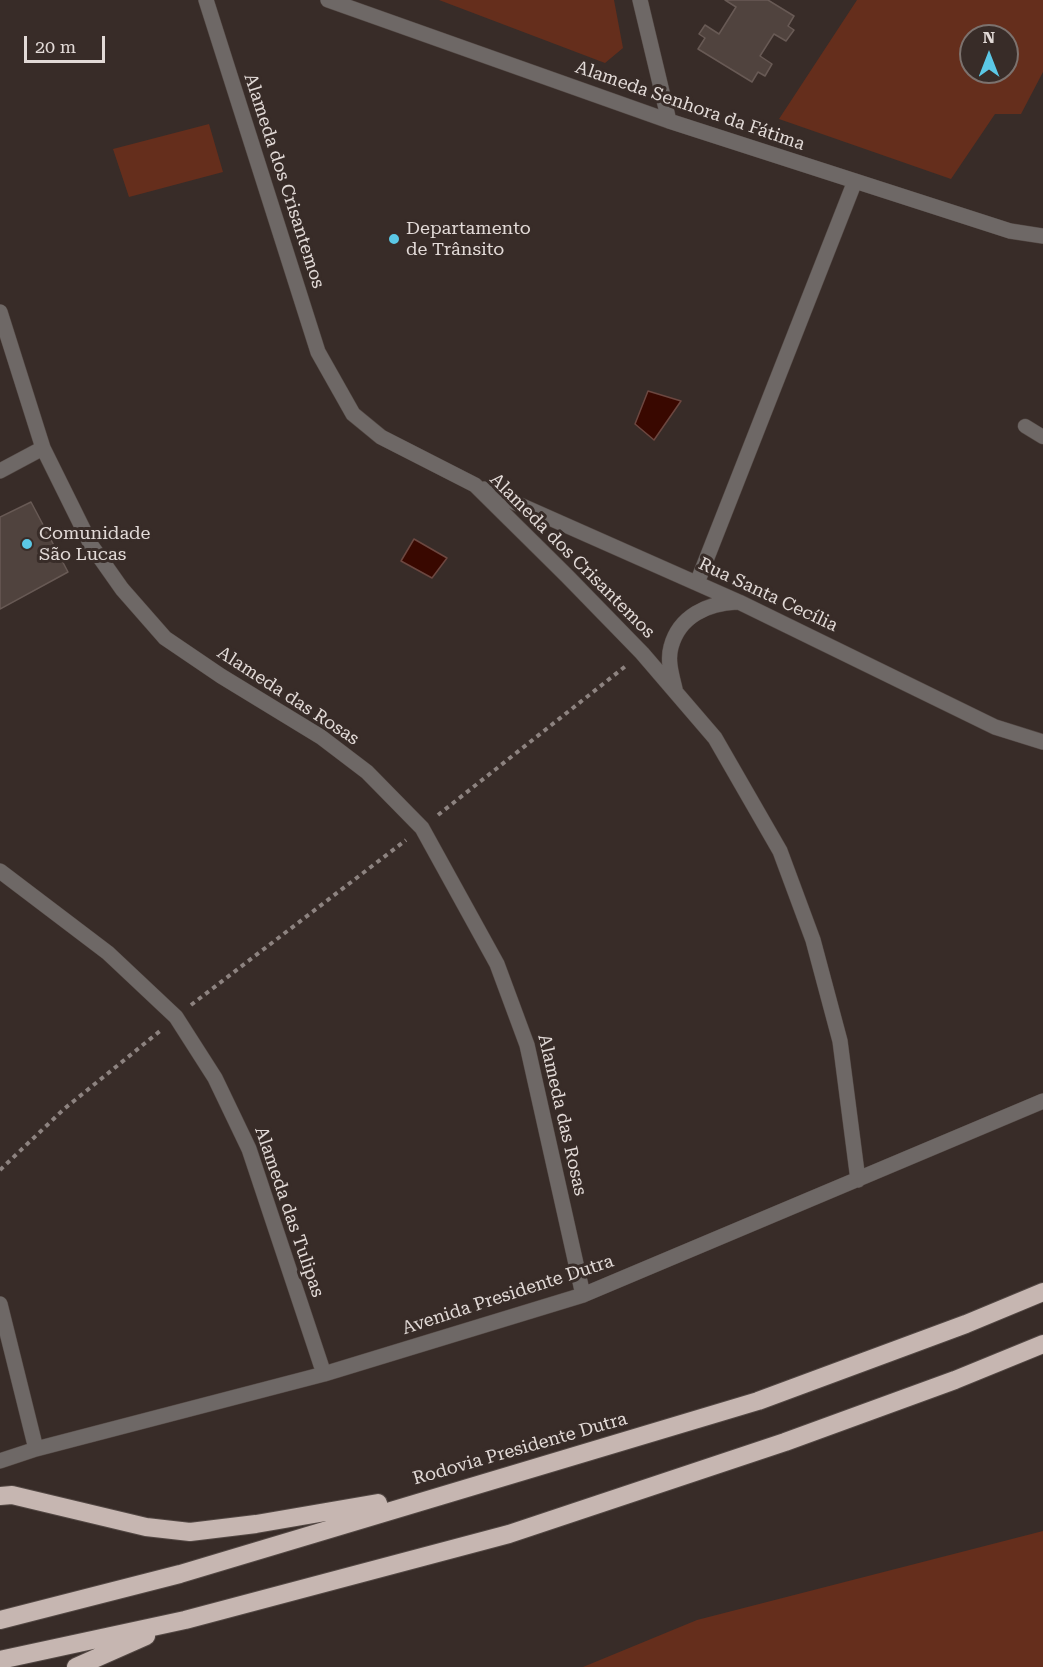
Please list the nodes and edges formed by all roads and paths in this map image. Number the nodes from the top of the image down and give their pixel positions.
1 (206, 0) edge
2 (328, 0) edge
3 (640, 0) edge
4 (669, 121) junction
5 (855, 181) junction
6 (1043, 236) edge
7 (0, 312) edge
8 (1024, 426) dead end
9 (1043, 437) edge
10 (43, 448) junction
11 (0, 471) edge
12 (475, 485) junction
13 (697, 583) junction
14 (740, 602) junction
15 (642, 653) junction
16 (675, 692) junction
17 (1043, 742) edge
18 (422, 828) junction
19 (0, 871) edge
20 (176, 1017) junction
21 (1043, 1101) edge
22 (0, 1170) edge
23 (858, 1180) junction
24 (1043, 1292) edge
25 (583, 1295) junction
26 (0, 1304) edge
27 (1043, 1344) edge
28 (324, 1374) junction
29 (36, 1449) junction
30 (0, 1461) edge
31 (454, 1490) junction
32 (0, 1496) edge
33 (0, 1620) edge
34 (184, 1620) junction
35 (0, 1660) edge
36 (76, 1667) edge

1 - 12 street, Alameda dos Crisantemos
2 - 4 street, Alameda Senhora da Fátima
3 - 4 street
4 - 5 street, Alameda Senhora da Fátima
5 - 6 street, Alameda Senhora da Fátima
5 - 13 street
7 - 10 street, Alameda das Rosas
8 - 9 lane
10 - 11 street
10 - 18 street, Alameda das Rosas
12 - 13 street, Rua Santa Cecília
12 - 15 street, Alameda dos Crisantemos
13 - 14 street, Rua Santa Cecília
14 - 16 street
14 - 17 street, Rua Santa Cecília
15 - 16 street, Alameda dos Crisantemos
15 - 18 path
16 - 23 street, Alameda dos Crisantemos
18 - 20 path
18 - 25 street, Alameda das Rosas
19 - 20 street, Alameda das Tulipas
20 - 22 path
20 - 28 street, Alameda das Tulipas
21 - 23 street, Avenida Presidente Dutra
23 - 25 street, Avenida Presidente Dutra
24 - 31 highway, Rodovia Presidente Dutra
25 - 28 street, Avenida Presidente Dutra
26 - 29 street
27 - 34 highway
28 - 29 street, Avenida Presidente Dutra
29 - 30 street, Avenida Presidente Dutra
31 - 32 highway
31 - 33 highway, Rodovia Presidente Dutra
34 - 35 highway
34 - 36 highway

